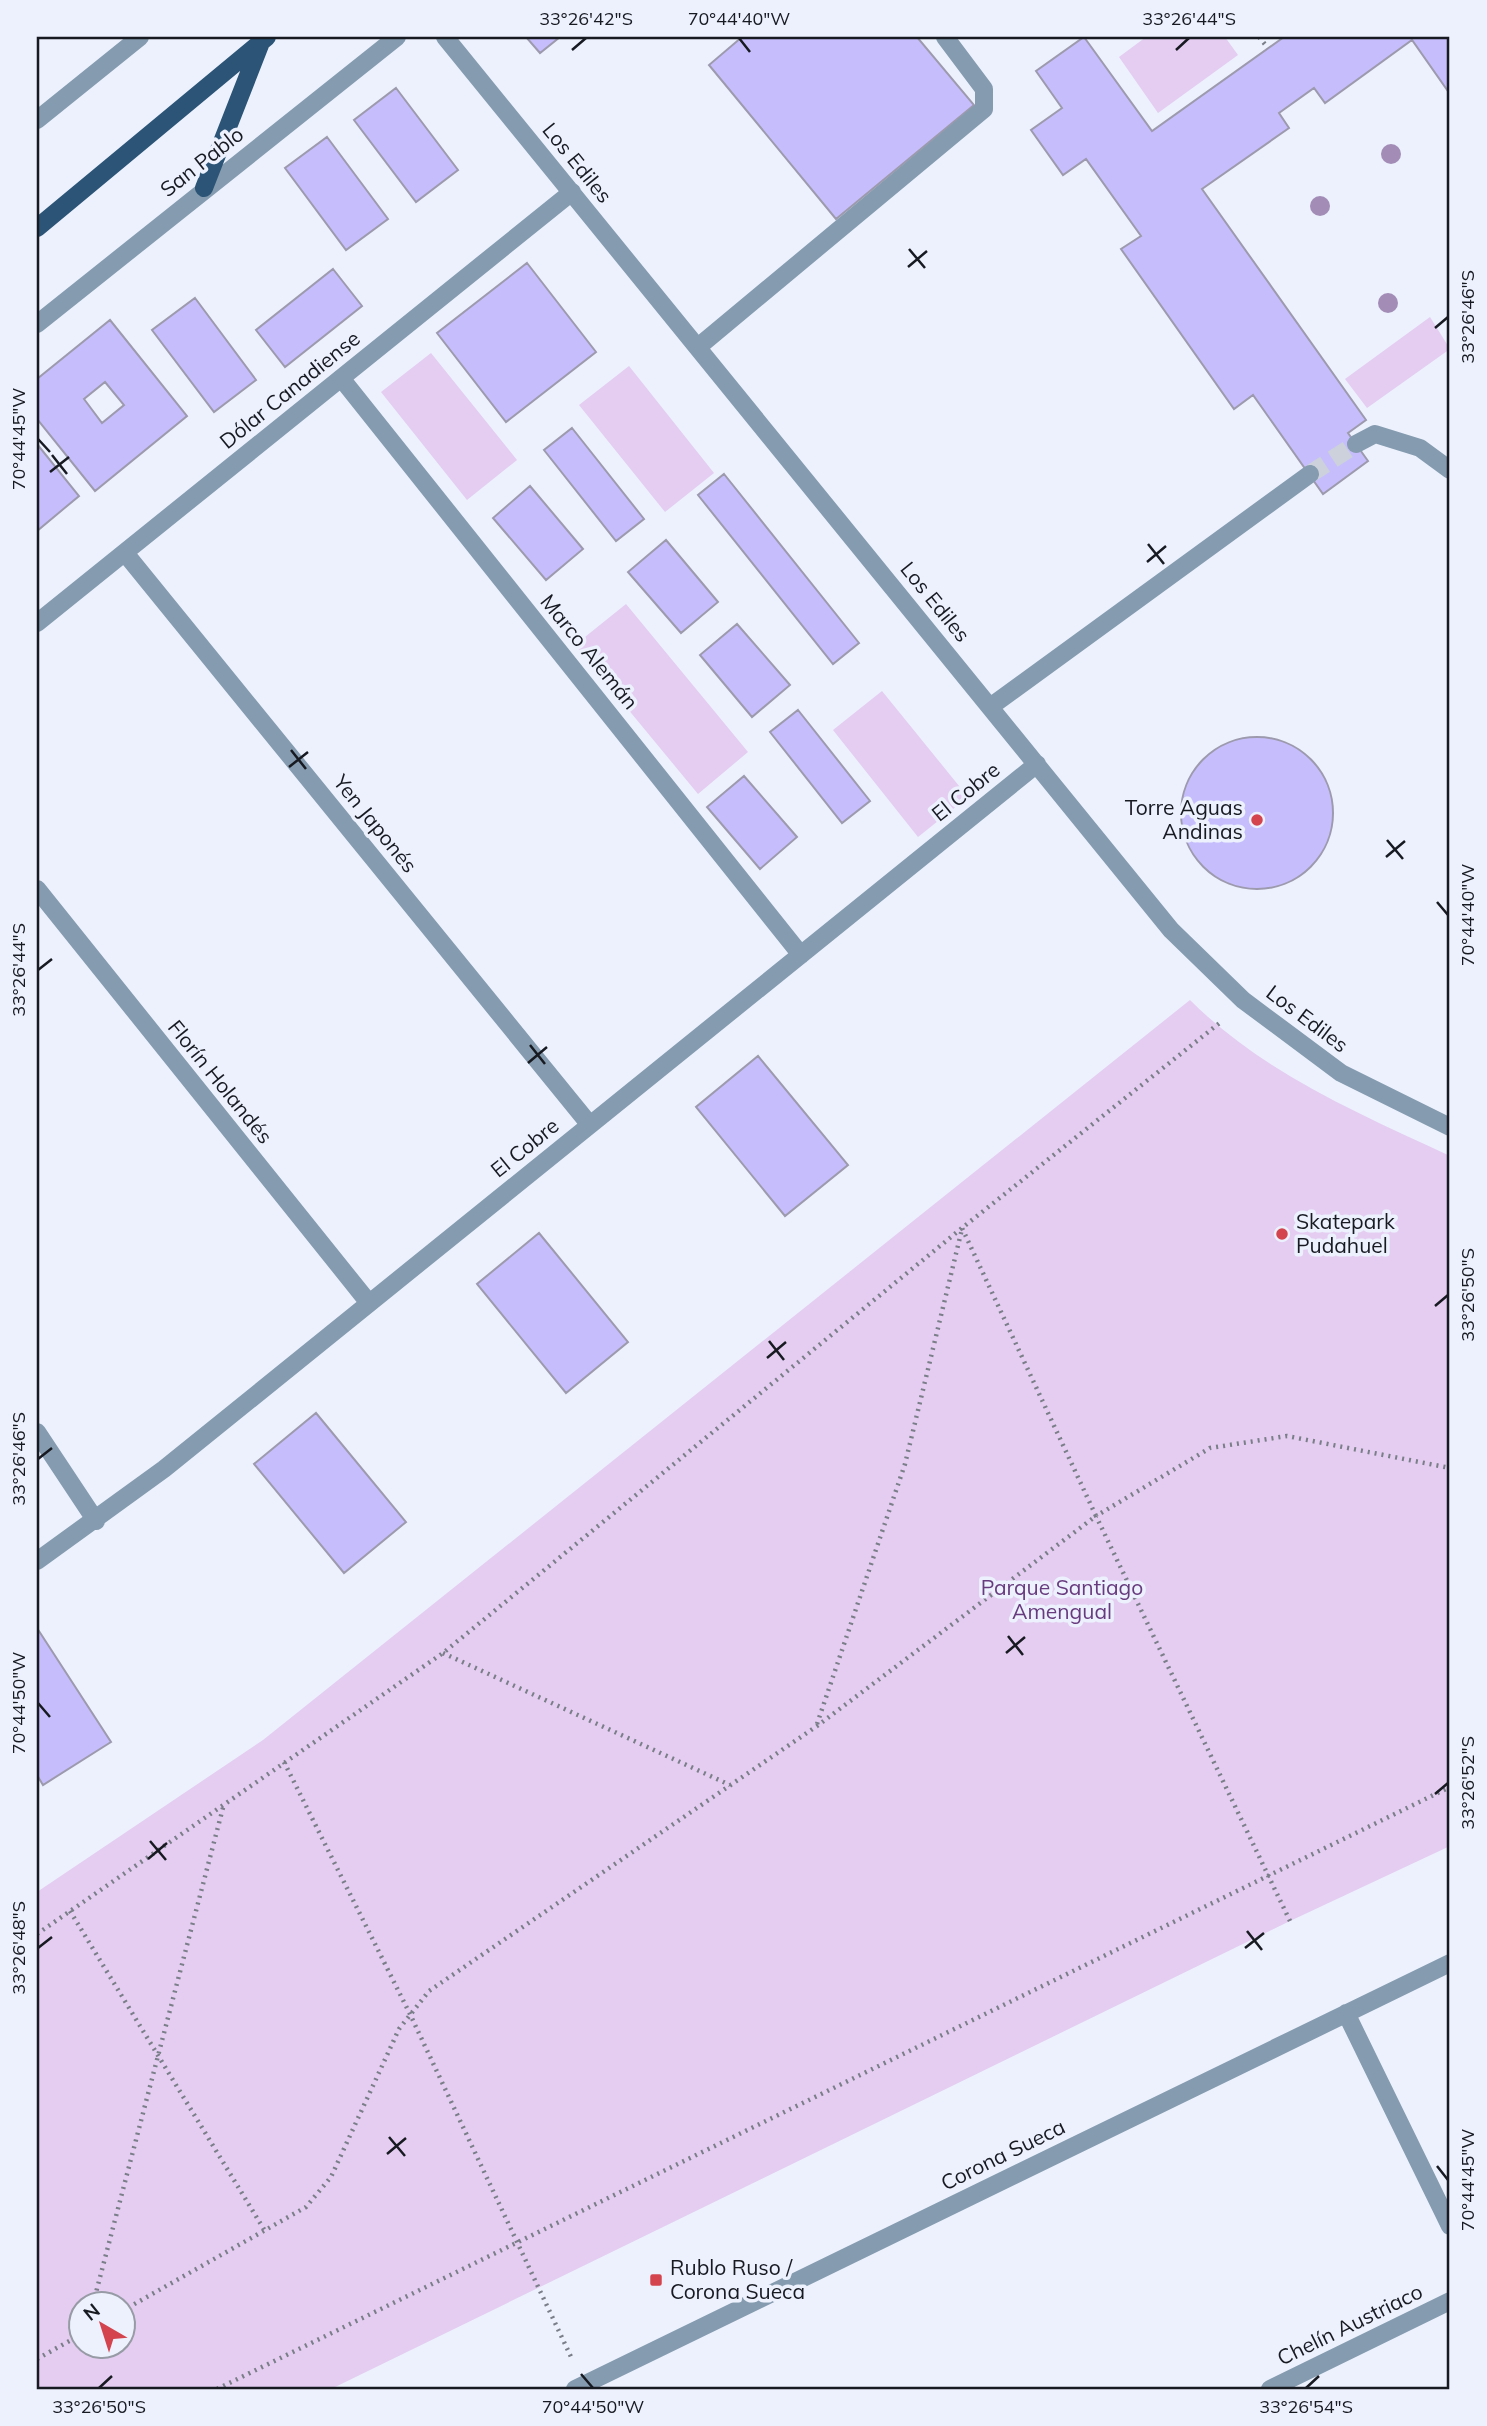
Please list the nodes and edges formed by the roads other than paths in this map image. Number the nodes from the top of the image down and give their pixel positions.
1 (140, 37) edge
2 (397, 37) edge
3 (445, 37) edge
4 (945, 37) edge
5 (264, 40) edge
6 (37, 120) edge
7 (204, 188) junction
8 (572, 192) junction
9 (37, 229) edge
10 (37, 324) edge
11 (698, 347) junction
12 (341, 378) junction
13 (1356, 444) tunnel mouth
14 (1450, 470) edge
15 (1310, 474) tunnel mouth
16 (124, 553) junction
17 (37, 624) edge
18 (990, 707) junction
19 (1037, 764) junction
20 (37, 889) edge
21 (801, 955) junction
22 (590, 1125) junction
23 (1450, 1127) edge
24 (369, 1303) junction
25 (37, 1432) edge
26 (96, 1521) junction
27 (37, 1560) edge
28 (1450, 1962) edge
29 (1346, 2014) junction
30 (1450, 2226) edge
31 (1450, 2301) edge
32 (582, 2388) edge
33 (1270, 2389) edge

1 - 6 street
2 - 7 street, San Pablo
3 - 8 street, Los Ediles
4 - 11 street
5 - 7 main road
5 - 9 main road
7 - 10 street, San Pablo
8 - 11 street, Los Ediles
8 - 12 street, Dólar Canadiense
11 - 18 street, Los Ediles
12 - 16 street, Dólar Canadiense
12 - 21 street, Marco Alemán
13 - 14 street
15 - 18 street
16 - 17 street, Dólar Canadiense
16 - 22 street, Yen Japonés
18 - 19 street, Los Ediles
19 - 21 street, El Cobre
19 - 23 street, Los Ediles
20 - 24 street, Florín Holandés
21 - 22 street, El Cobre
22 - 24 street, El Cobre
24 - 26 street, El Cobre
25 - 26 street
26 - 27 street, El Cobre
28 - 29 street, Corona Sueca
29 - 30 street
29 - 32 street, Corona Sueca
31 - 33 street, Chelín Austriaco

